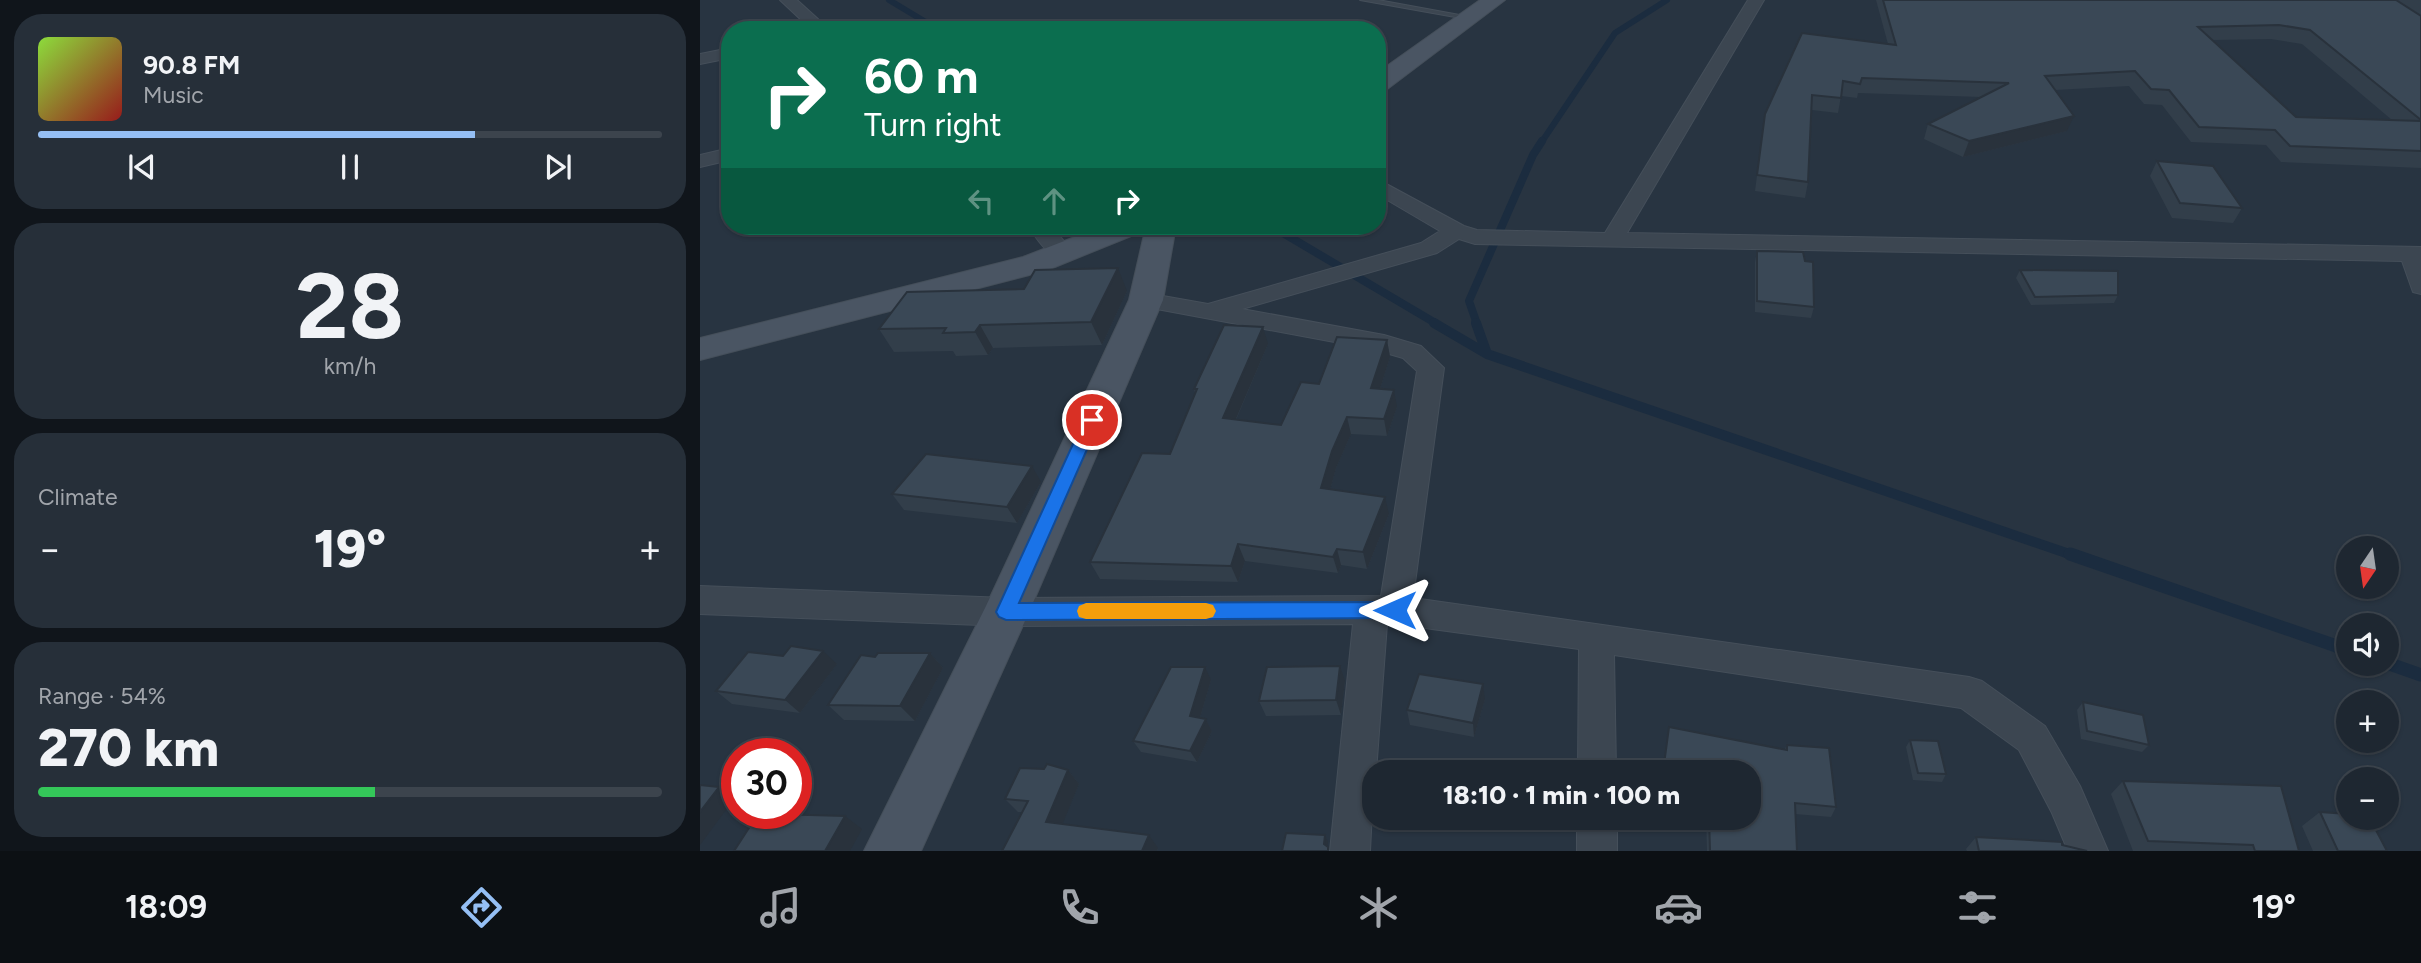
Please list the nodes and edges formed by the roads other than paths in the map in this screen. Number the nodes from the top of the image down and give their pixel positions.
1 (788, 0) edge
2 (1364, 0) edge
3 (1494, 0) edge
4 (1756, 0) edge
5 (1472, 18) junction
6 (812, 21) edge
7 (721, 55) edge
8 (700, 59) edge
9 (1386, 79) edge
10 (721, 155) edge
11 (700, 161) edge
12 (1386, 190) edge
13 (1466, 234) junction
14 (1047, 235) edge
15 (1107, 235) edge
16 (1160, 235) edge
17 (1611, 241) junction
18 (1063, 253) junction
19 (2416, 254) edge
20 (2421, 287) edge
21 (1146, 300) junction
22 (1209, 311) junction
23 (700, 349) edge
24 (700, 600) edge
25 (1383, 610) junction
26 (1006, 612) junction
27 (1596, 637) junction
28 (1597, 760) edge
29 (1597, 830) edge
30 (892, 851) edge
31 (1350, 851) edge
32 (1597, 851) edge
33 (2088, 851) edge

1 - 6 street
2 - 5 lane
3 - 5 main road
4 - 17 street
5 - 9 main road
7 - 8 street
10 - 11 street
12 - 13 street
13 - 17 street
13 - 22 street
14 - 18 street
15 - 18 main road
16 - 21 main road
17 - 19 street
18 - 23 main road
19 - 20 street
21 - 22 street
21 - 26 main road
22 - 25 street
24 - 26 street
25 - 26 street
25 - 27 street
25 - 31 street
26 - 30 main road
27 - 28 street
27 - 33 street
29 - 32 street

